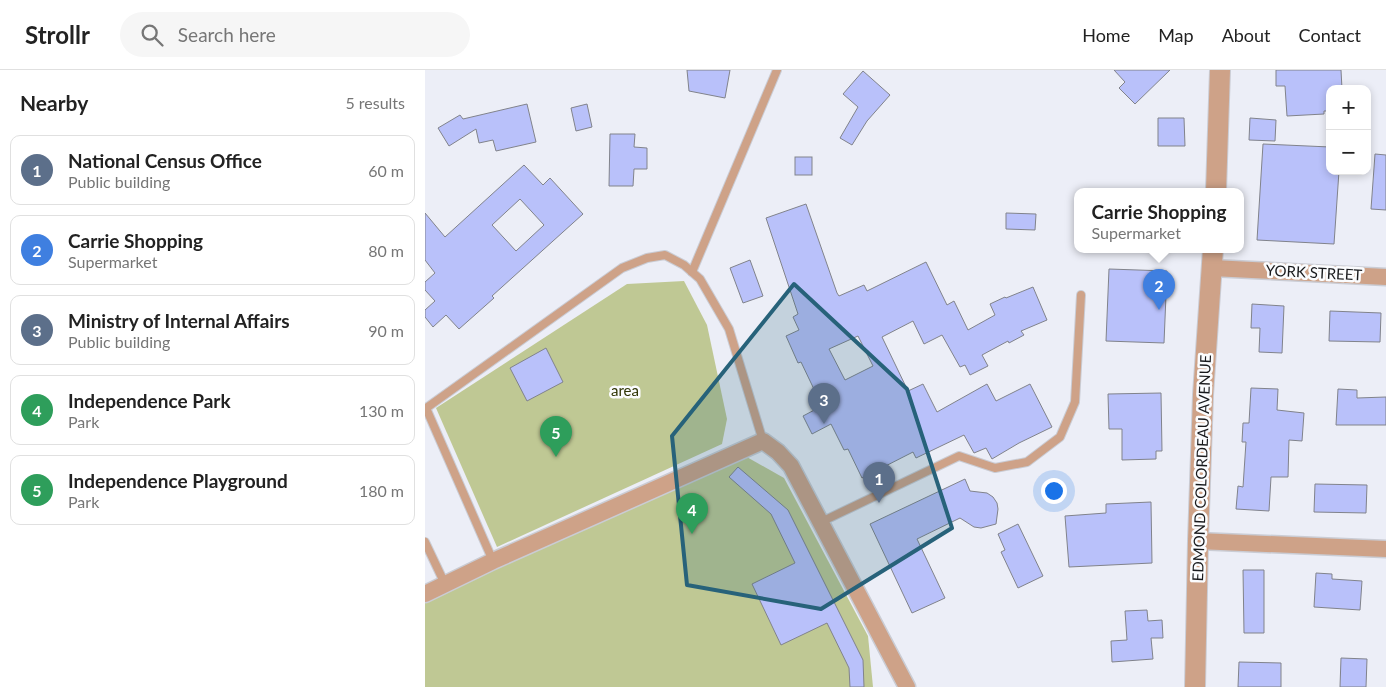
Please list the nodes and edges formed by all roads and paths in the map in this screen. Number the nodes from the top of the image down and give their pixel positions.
1 (777, 70) edge
2 (1220, 70) edge
3 (1216, 188) edge
4 (1213, 258) edge
5 (692, 272) junction
6 (1386, 277) edge
7 (1081, 295) dead end
8 (426, 408) edge
9 (763, 441) junction
10 (821, 522) junction
11 (1197, 541) junction
12 (425, 542) edge
13 (1386, 550) edge
14 (493, 560) junction
15 (445, 584) junction
16 (425, 594) edge
17 (907, 687) edge
18 (1195, 687) edge

1 - 5 lane
2 - 3 street
4 - 6 street, YORK STREET
4 - 11 street, EDMOND COLORDEAU AVENUE
5 - 8 lane
5 - 9 lane
7 - 10 lane
8 - 14 lane
9 - 10 street
9 - 14 street
10 - 17 street
11 - 13 street
11 - 18 street, EDMOND COLORDEAU AVENUE
12 - 15 lane
14 - 15 street
15 - 16 street

